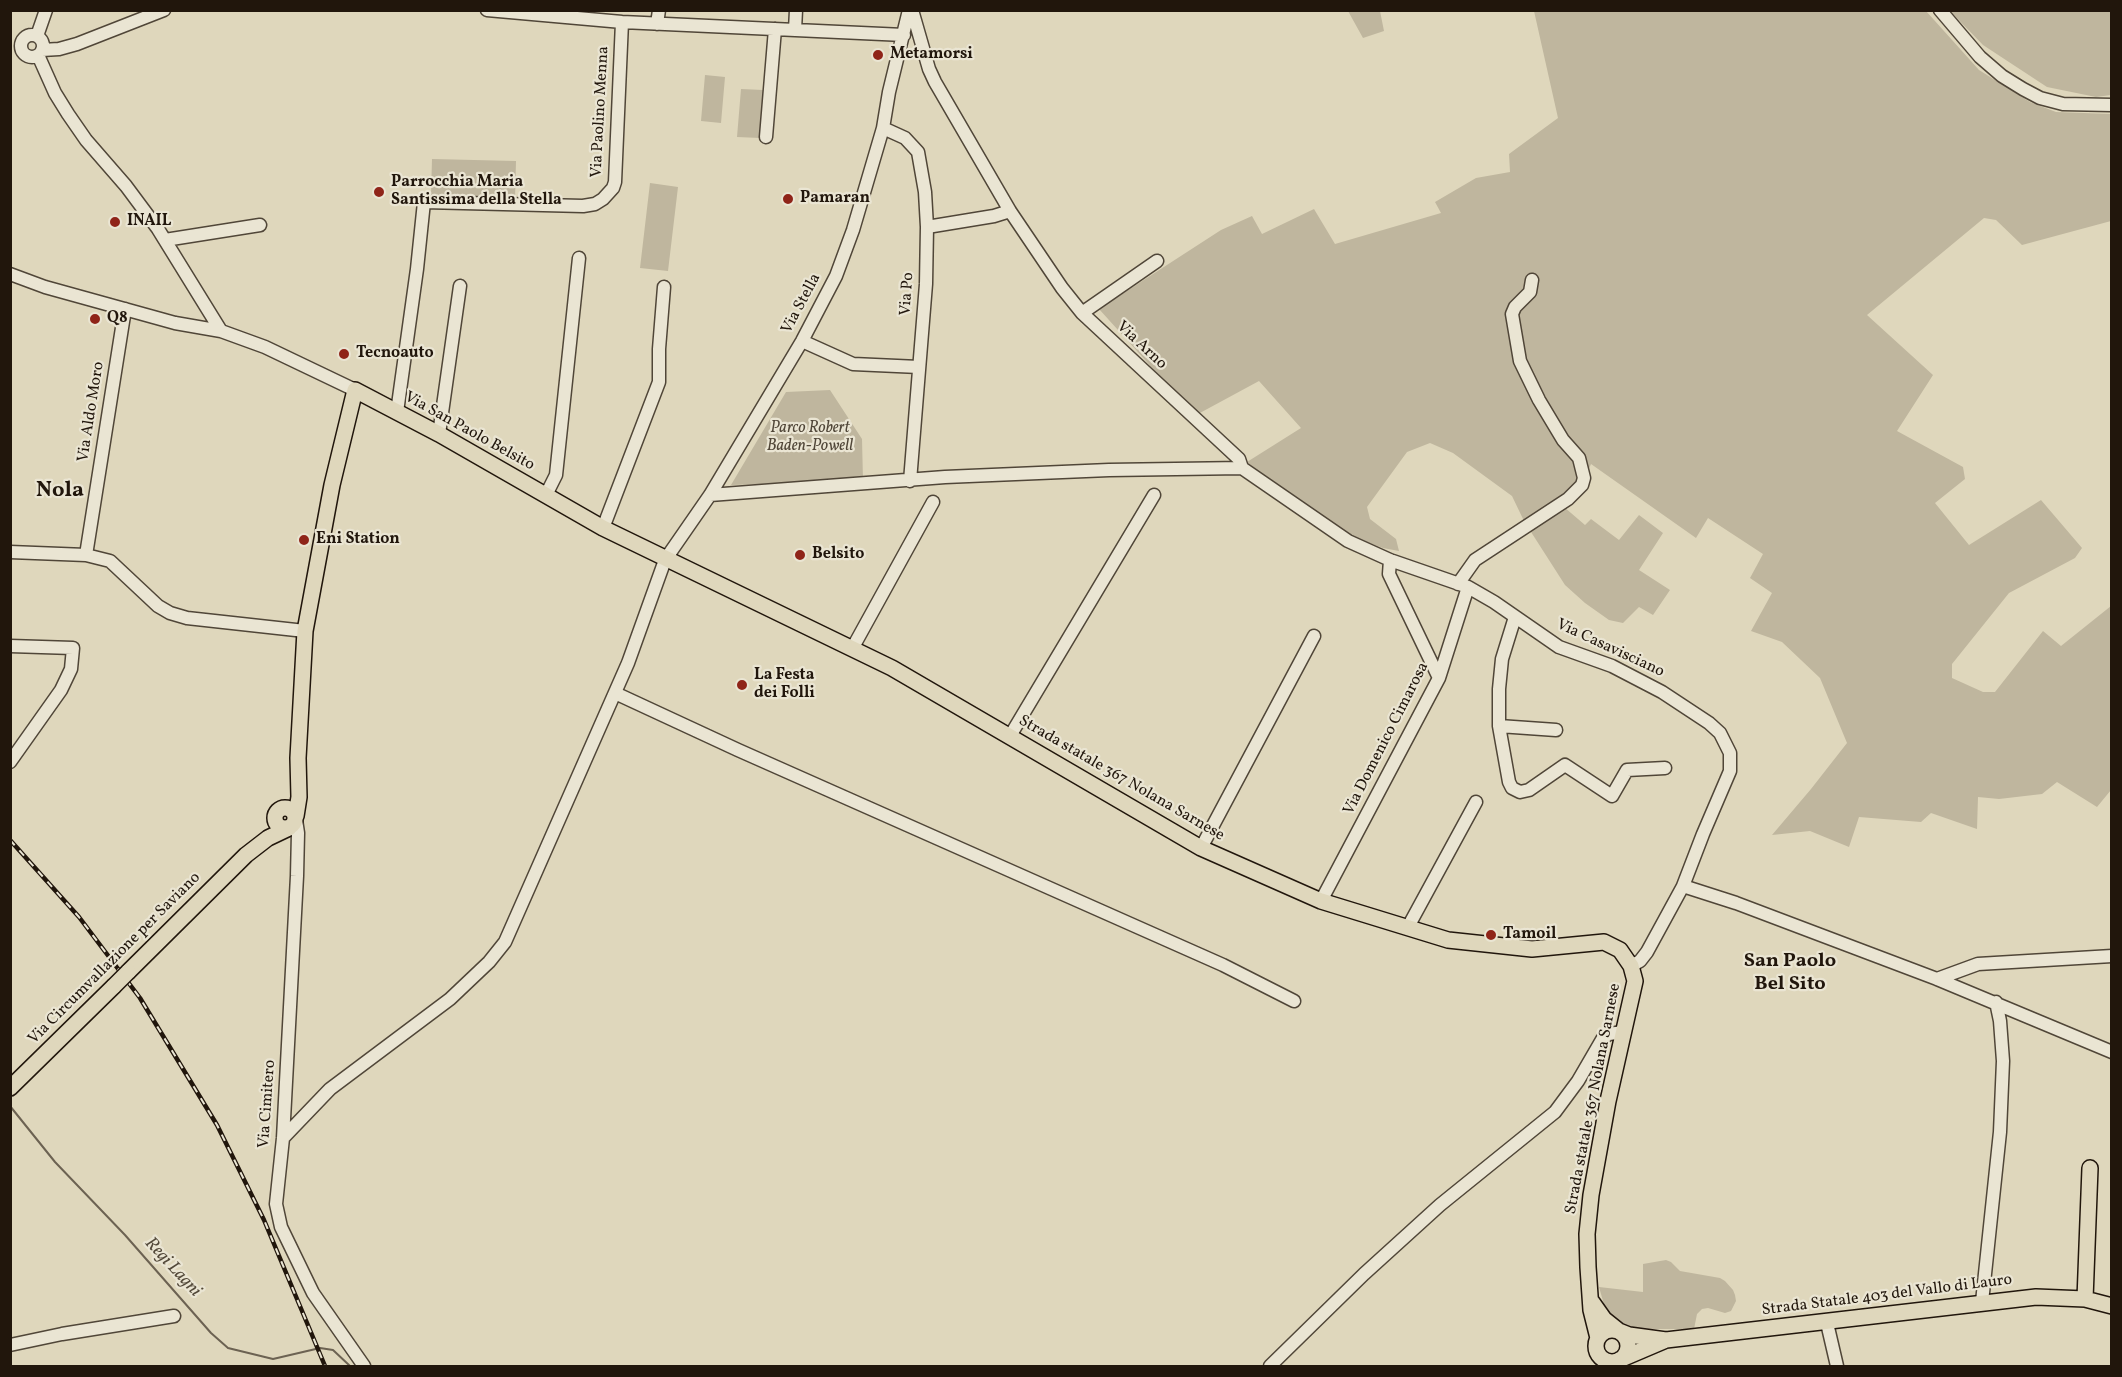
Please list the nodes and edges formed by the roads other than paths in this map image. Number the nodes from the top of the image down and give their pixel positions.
1 (46, 10) edge
2 (164, 10) edge
3 (487, 10) edge
4 (659, 10) edge
5 (796, 10) edge
6 (911, 10) edge
7 (1940, 10) edge
8 (558, 14) edge
9 (622, 22) junction
10 (657, 24) junction
11 (775, 29) junction
12 (795, 30) junction
13 (904, 35) junction
14 (37, 36) junction
15 (21, 42) junction
16 (10, 51) edge
17 (40, 52) junction
18 (2112, 105) edge
19 (882, 128) junction
20 (766, 137) dead end
21 (1010, 211) junction
22 (260, 225) dead end
23 (927, 227) junction
24 (165, 240) junction
25 (579, 258) dead end
26 (1157, 261) dead end
27 (10, 274) edge
28 (1532, 280) dead end
29 (460, 286) dead end
30 (664, 287) dead end
31 (125, 309) junction
32 (1082, 313) junction
33 (221, 331) junction
34 (802, 341) junction
35 (919, 367) junction
36 (355, 390) junction
37 (397, 412) junction
38 (439, 434) junction
39 (1242, 468) junction
40 (910, 481) junction
41 (546, 495) junction
42 (710, 495) junction
43 (1154, 495) dead end
44 (933, 502) dead end
45 (603, 528) junction
46 (10, 552) edge
47 (86, 555) junction
48 (665, 560) junction
49 (1390, 560) junction
50 (1463, 585) junction
51 (1515, 617) junction
52 (305, 631) junction
53 (1314, 636) dead end
54 (10, 646) edge
55 (852, 649) junction
56 (892, 668) joint
57 (1439, 678) junction
58 (615, 693) junction
59 (1499, 726) junction
60 (1556, 730) dead end
61 (1010, 736) junction
62 (298, 758) junction
63 (10, 762) edge
64 (1665, 768) dead end
65 (1476, 802) dead end
66 (277, 812) junction
67 (293, 821) junction
68 (272, 835) junction
69 (1201, 848) junction
70 (298, 851) junction
71 (246, 855) junction
72 (1683, 886) junction
73 (1321, 901) junction
74 (1408, 927) junction
75 (2112, 956) edge
76 (1631, 966) junction
77 (1937, 980) junction
78 (1294, 1001) dead end
79 (1996, 1002) junction
80 (1623, 1032) junction
81 (2112, 1052) edge
82 (10, 1088) edge
83 (283, 1138) junction
84 (2090, 1168) dead end
85 (2085, 1299) junction
86 (1591, 1300) junction
87 (1982, 1302) junction
88 (2112, 1306) edge
89 (174, 1316) dead end
90 (1827, 1323) junction
91 (1619, 1331) junction
92 (1666, 1340) junction
93 (10, 1345) edge
94 (1599, 1353) edge
95 (1617, 1362) edge
96 (364, 1366) edge
97 (1270, 1366) edge
98 (1837, 1366) edge

1 - 14 street
2 - 17 street
3 - 8 street
4 - 10 street
5 - 12 street
6 - 13 street, Via Stella
6 - 21 street, Via Arno
7 - 18 street
8 - 9 street
9 - 10 street
9 - 37 street, Via Paolino Menna
10 - 11 street
11 - 12 street
11 - 20 street
12 - 13 street
13 - 19 street, Via Stella
14 - 15 street
14 - 17 street
15 - 16 street
15 - 17 street
17 - 24 street
19 - 23 street, Via Po
19 - 34 street, Via Stella
21 - 23 street
21 - 32 street, Via Arno
22 - 24 street
23 - 35 street, Via Po
24 - 33 street
25 - 41 street
26 - 32 street
27 - 31 street, Via San Paolo Belsito
28 - 50 street, Via Domenico Cimarosa
29 - 38 street
30 - 45 street
31 - 33 street, Via San Paolo Belsito
31 - 47 street, Via Aldo Moro
32 - 39 street, Via Arno
33 - 36 street, Via San Paolo Belsito
34 - 35 street
34 - 42 street, Via Stella
35 - 40 street, Via Po
36 - 37 main road, Via San Paolo Belsito
36 - 52 main road, Via Circumvallazione per Saviano
37 - 38 main road, Via San Paolo Belsito
38 - 41 main road, Via San Paolo Belsito
39 - 40 street
39 - 49 street, Via Arno
40 - 42 street
41 - 45 main road, Via San Paolo Belsito
42 - 48 street, Via Stella
43 - 61 street
44 - 55 street
45 - 48 main road, Via San Paolo Belsito
46 - 47 street
47 - 52 street
48 - 55 main road, Via San Paolo Belsito
48 - 58 street, Via Stella
49 - 50 street, Via Arno
49 - 57 street
50 - 51 street, Via Casavisciano
50 - 57 street, Via Domenico Cimarosa
51 - 59 street
51 - 72 street, Via Casavisciano
52 - 62 main road, Via Circumvallazione per Saviano
53 - 69 street
54 - 63 street
55 - 56 main road, Via San Paolo Belsito
56 - 61 main road, Strada statale 367 Nolana Sarnese
57 - 73 street, Via Domenico Cimarosa
58 - 78 street
58 - 83 street, Via Stella
59 - 60 street
59 - 64 street
61 - 69 main road, Strada statale 367 Nolana Sarnese
62 - 66 main road, Via Circumvallazione per Saviano
62 - 67 main road, Via Circumvallazione per Saviano
65 - 74 street
66 - 67 main road
66 - 71 main road, Via Circumvallazione per Saviano
67 - 68 main road, Via Circumvallazione per Saviano
67 - 70 street, Via Cimitero
68 - 70 street
68 - 71 main road, Via Circumvallazione per Saviano
69 - 73 main road, Strada statale 367 Nolana Sarnese
70 - 83 street, Via Cimitero
71 - 82 main road, Via Circumvallazione per Saviano, bridge
72 - 76 street, Via Casavisciano
72 - 77 street
73 - 74 main road, Strada statale 367 Nolana Sarnese
74 - 76 main road, Strada statale 367 Nolana Sarnese
75 - 77 street
76 - 80 main road, Strada statale 367 Nolana Sarnese
77 - 79 street
79 - 81 street
79 - 87 street
80 - 86 main road, Strada statale 367 Nolana Sarnese
80 - 97 street
83 - 96 street, Via Cimitero
84 - 85 main road
85 - 87 main road, Strada Statale 403 del Vallo di Lauro
85 - 88 main road, Strada Statale 403 del Vallo di Lauro
86 - 91 main road
86 - 94 main road, Strada statale 367 Nolana Sarnese
87 - 90 main road, Strada Statale 403 del Vallo di Lauro
89 - 93 street
90 - 92 main road, Strada Statale 403 del Vallo di Lauro
90 - 98 street
91 - 92 main road, Strada Statale 403 del Vallo di Lauro
91 - 94 main road
91 - 95 main road
92 - 95 main road, Strada Statale 403 del Vallo di Lauro
94 - 95 main road

